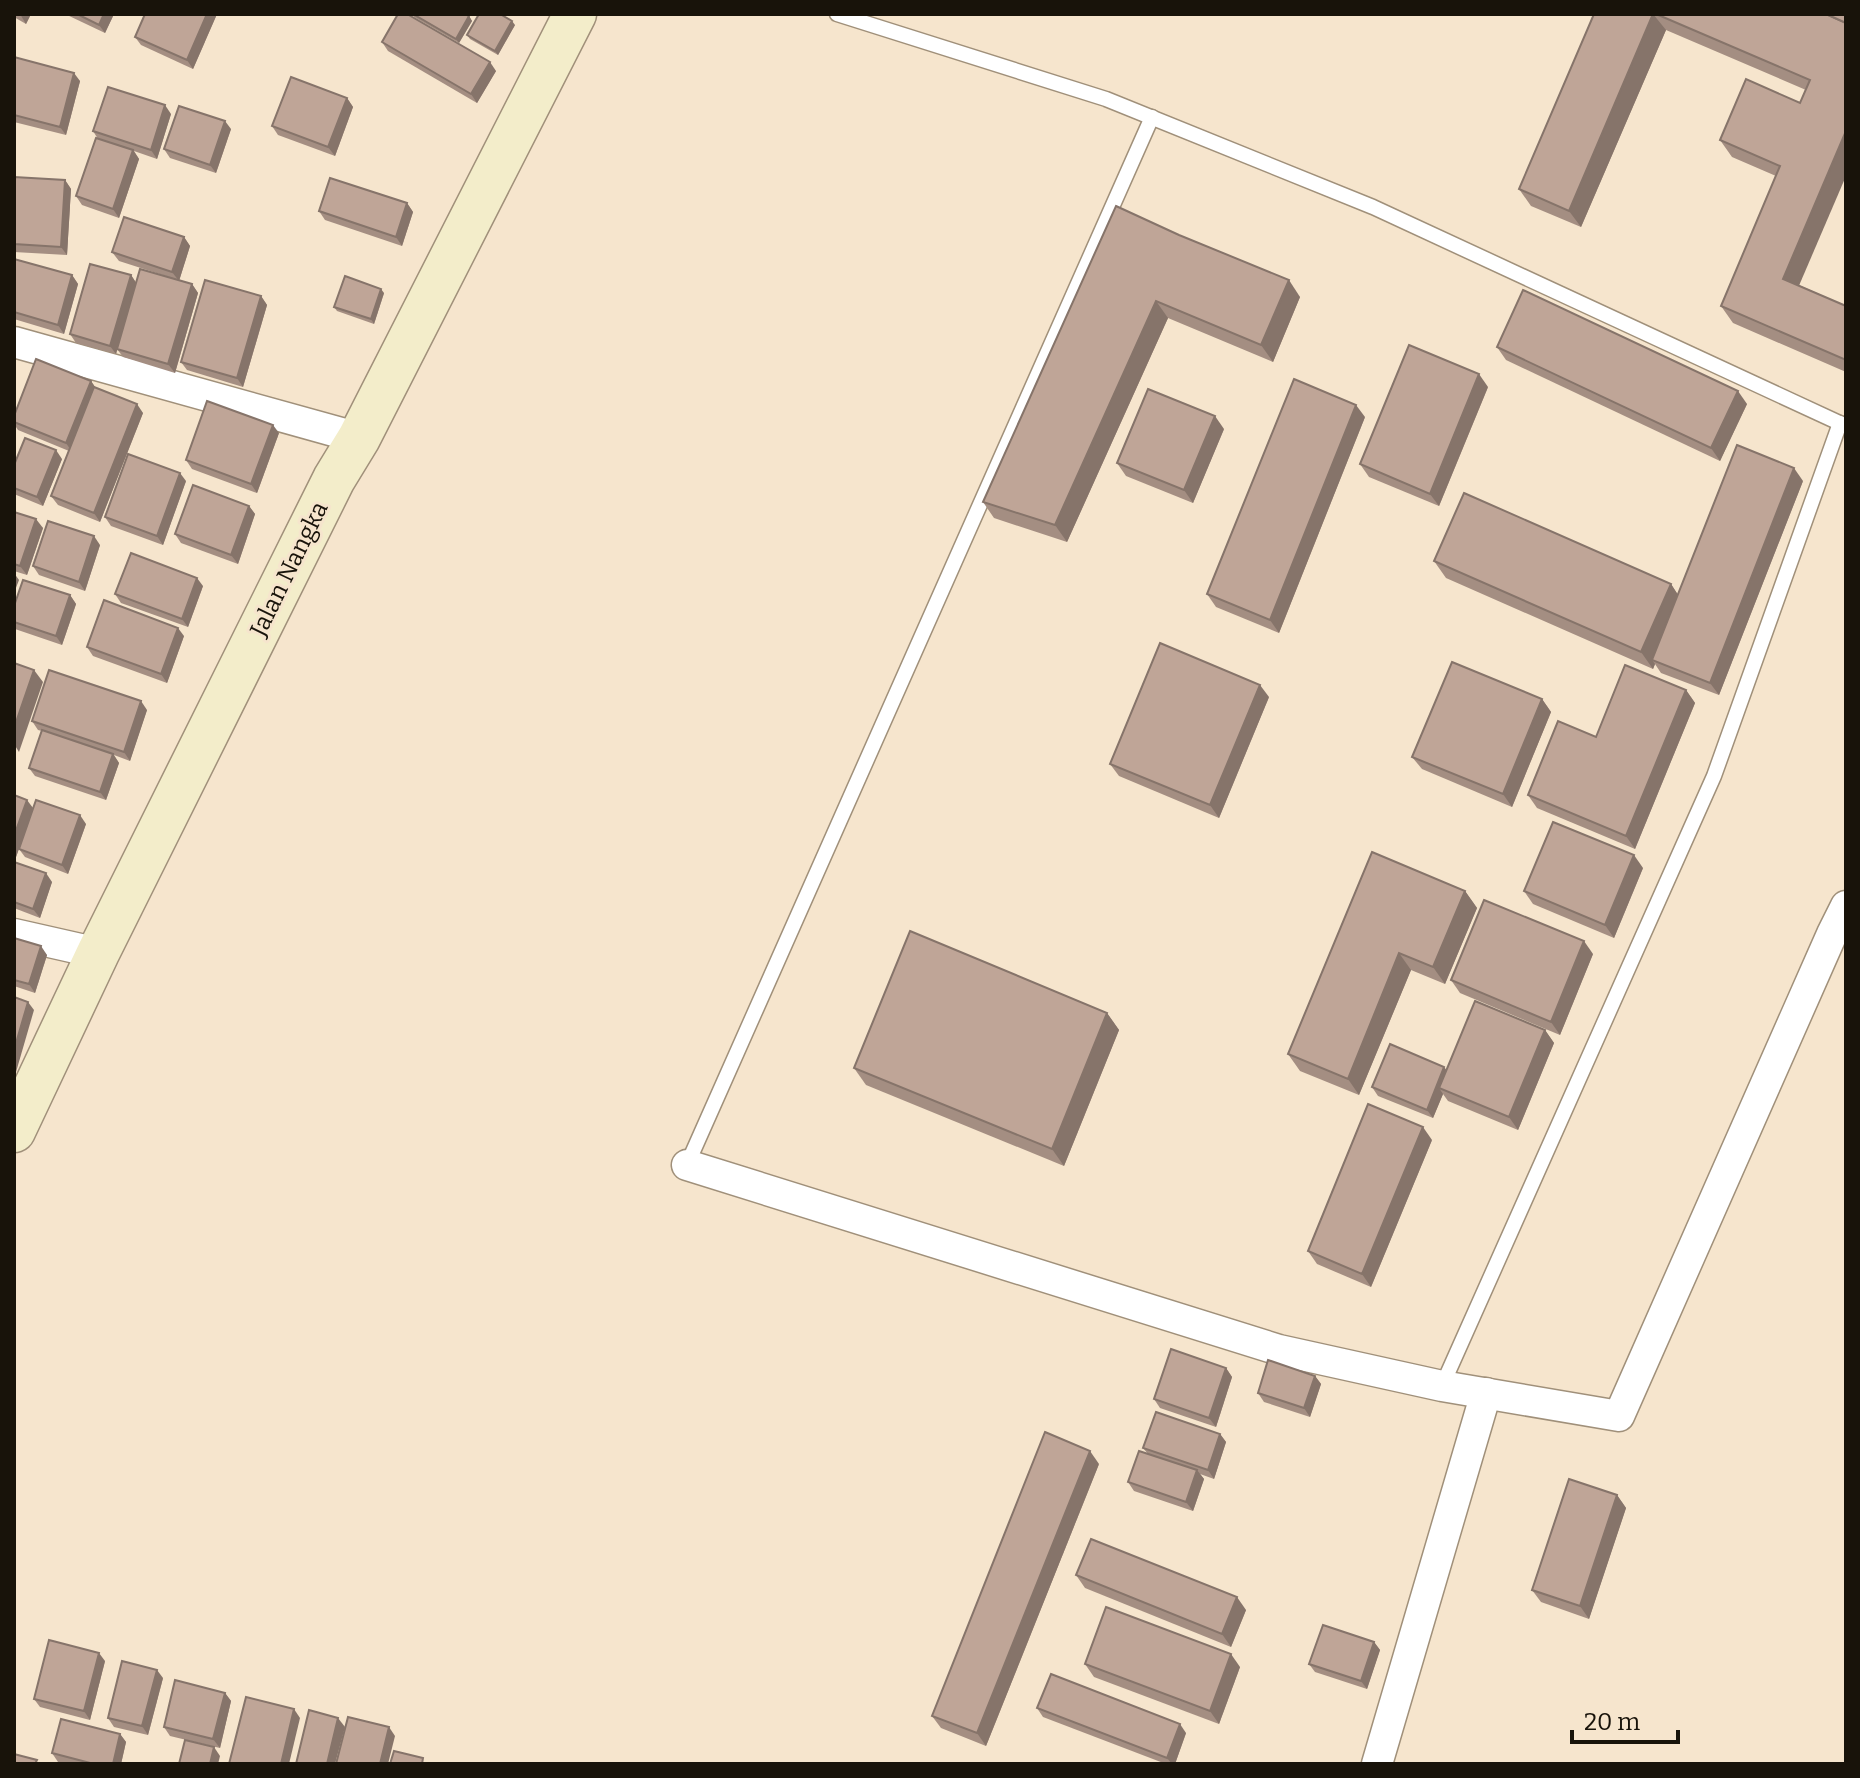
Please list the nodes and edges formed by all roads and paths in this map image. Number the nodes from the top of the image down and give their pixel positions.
1 (575, 14) edge
2 (837, 14) edge
3 (1152, 117) junction
4 (14, 342) edge
5 (1843, 424) edge
6 (359, 438) junction
7 (1846, 906) edge
8 (14, 934) edge
9 (98, 953) junction
10 (14, 1131) edge
11 (687, 1165) joint
12 (1442, 1386) junction
13 (1486, 1393) junction
14 (1377, 1764) edge

1 - 6 street, Jalan Nangka
2 - 3 lane
3 - 5 lane
3 - 11 lane
4 - 6 street
5 - 12 lane
6 - 9 street, Jalan Nangka
7 - 13 street
8 - 9 street
9 - 10 street, Jalan Nangka
11 - 12 street
12 - 13 street
13 - 14 street

